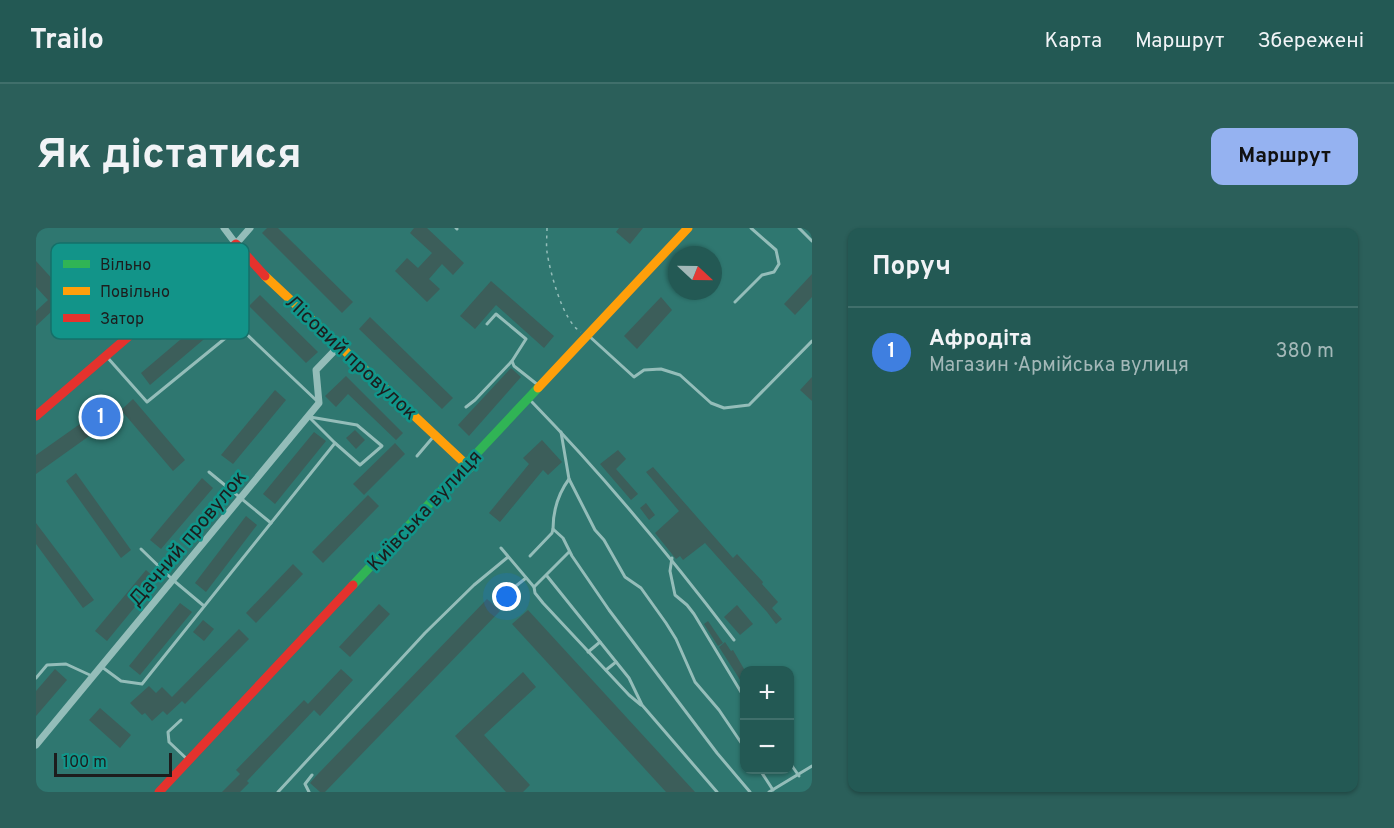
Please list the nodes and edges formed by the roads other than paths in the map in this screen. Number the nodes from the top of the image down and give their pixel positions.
1 (224, 228) edge
2 (250, 228) edge
3 (688, 228) edge
4 (694, 228) edge
5 (751, 228) edge
6 (799, 228) edge
7 (812, 241) edge
8 (235, 243) edge
9 (237, 243) edge
10 (249, 258) edge
11 (735, 302) dead end
12 (487, 324) dead end
13 (249, 336) edge
14 (588, 336) junction
15 (126, 339) edge
16 (224, 339) edge
17 (812, 341) edge
18 (340, 345) junction
19 (106, 356) junction
20 (512, 361) junction
21 (540, 386) junction
22 (532, 402) junction
23 (319, 403) junction
24 (466, 406) dead end
25 (36, 416) edge
26 (308, 416) junction
27 (561, 432) junction
28 (435, 435) junction
29 (334, 443) junction
30 (417, 456) dead end
31 (469, 466) junction
32 (209, 472) dead end
33 (569, 479) junction
34 (241, 498) junction
35 (271, 523) junction
36 (553, 529) junction
37 (501, 548) dead end
38 (141, 549) dead end
39 (569, 552) junction
40 (530, 556) dead end
41 (508, 557) junction
42 (672, 558) junction
43 (547, 576) junction
44 (526, 578) junction
45 (173, 580) junction
46 (534, 587) junction
47 (497, 602) dead end
48 (204, 606) junction
49 (734, 640) dead end
50 (600, 642) junction
51 (588, 652) junction
52 (616, 662) junction
53 (102, 666) junction
54 (606, 670) junction
55 (93, 676) junction
56 (36, 678) edge
57 (740, 690) edge
58 (642, 705) junction
59 (181, 720) dead end
60 (740, 741) edge
61 (36, 745) edge
62 (189, 762) junction
63 (812, 766) edge
64 (794, 770) edge
65 (763, 774) edge
66 (312, 775) dead end
67 (799, 776) junction
68 (773, 790) junction
69 (159, 792) edge
70 (165, 792) edge
71 (278, 792) edge
72 (309, 792) edge
73 (717, 792) edge
74 (750, 792) edge
75 (769, 792) edge

1 - 8 street
2 - 9 street
3 - 14 main road, Київська вулиця
4 - 14 main road, Київська вулиця
5 - 11 lane
6 - 7 lane
10 - 18 main road, Лісовий провулок
12 - 20 lane
13 - 23 lane
14 - 17 lane
14 - 21 main road, Київська вулиця
14 - 22 main road, Київська вулиця
15 - 19 main road
16 - 19 lane
18 - 23 street
18 - 28 main road, Лісовий провулок
19 - 25 main road
20 - 21 lane
20 - 24 lane
21 - 31 main road, Київська вулиця
22 - 27 lane
22 - 31 main road, Київська вулиця
23 - 26 street, Дачний провулок
26 - 29 lane
26 - 29 lane
26 - 34 street, Дачний провулок
27 - 33 lane
27 - 42 lane
28 - 30 lane
28 - 31 main road, Лісовий провулок
29 - 35 lane
31 - 62 main road, Київська вулиця
32 - 34 lane
33 - 36 lane
33 - 60 lane
34 - 35 lane
34 - 45 street, Дачний провулок
35 - 48 lane
36 - 39 lane
36 - 40 lane
37 - 41 lane
38 - 45 lane
39 - 43 lane
39 - 74 lane
41 - 44 lane
41 - 71 lane
42 - 49 lane
42 - 57 lane
43 - 46 lane
43 - 50 lane
44 - 46 lane
44 - 47 lane
45 - 48 lane
45 - 53 street, Дачний провулок
46 - 51 lane
48 - 53 lane
50 - 51 lane
50 - 52 lane
51 - 54 lane
52 - 54 lane
52 - 58 lane
53 - 55 street, Дачний провулок
54 - 58 lane
55 - 56 lane
55 - 61 street, Дачний провулок
58 - 73 lane
59 - 62 lane
62 - 69 main road, Київська вулиця
62 - 70 main road, Київська вулиця
63 - 67 lane
64 - 67 lane
65 - 68 lane
66 - 72 lane
67 - 68 lane
68 - 75 lane

